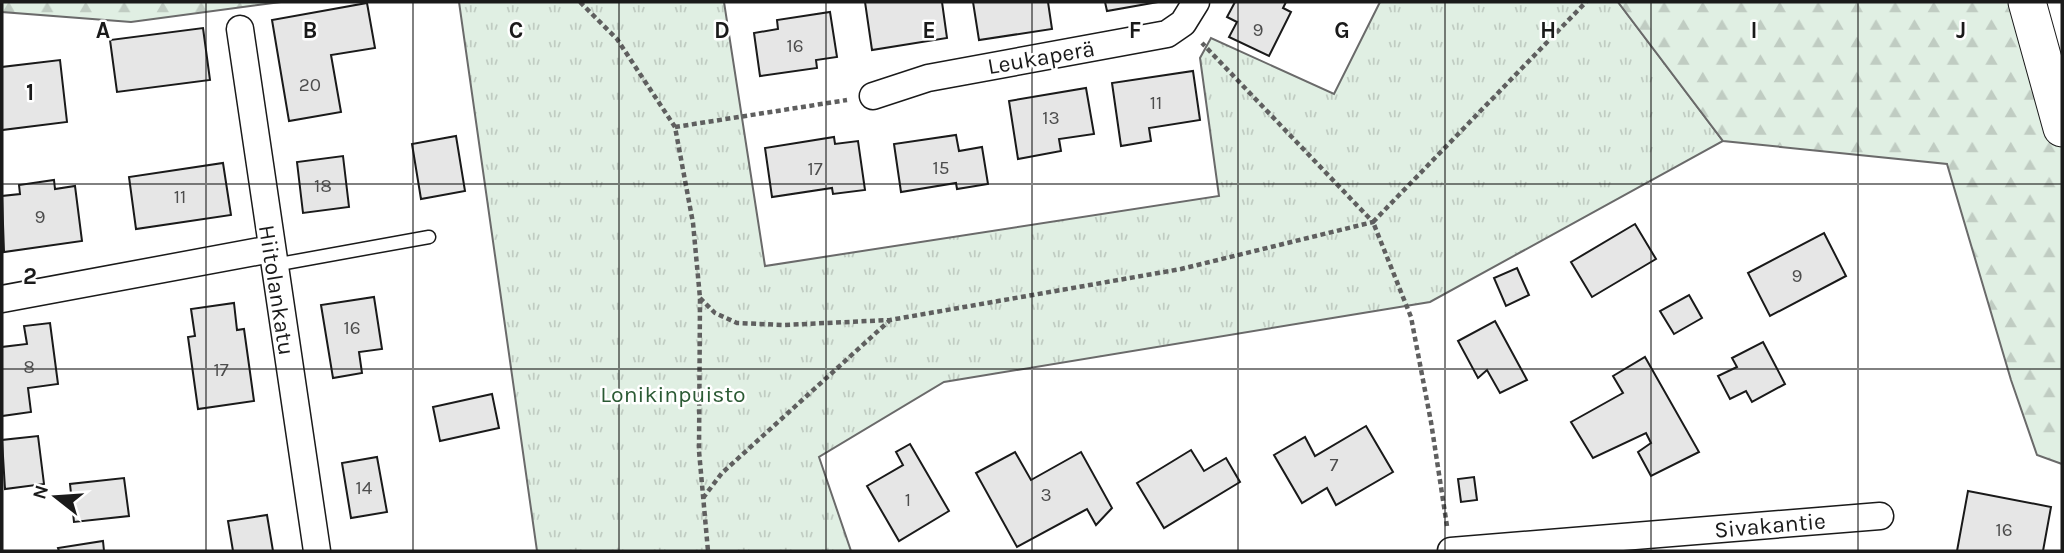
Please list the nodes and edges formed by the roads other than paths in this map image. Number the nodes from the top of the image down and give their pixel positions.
1 (2027, 2) edge
2 (1189, 13) edge
3 (240, 29) dead end
4 (873, 96) road end
5 (2062, 128) edge
6 (429, 237) dead end
7 (272, 257) junction
8 (2, 299) edge
9 (1880, 516) dead end
10 (1450, 545) edge
11 (317, 551) edge

1 - 5 main road
2 - 4 street, Leukaperä
3 - 7 street, Hiitolankatu
6 - 7 lane
7 - 8 street
7 - 11 street, Hiitolankatu
9 - 10 street, Sivakantie

